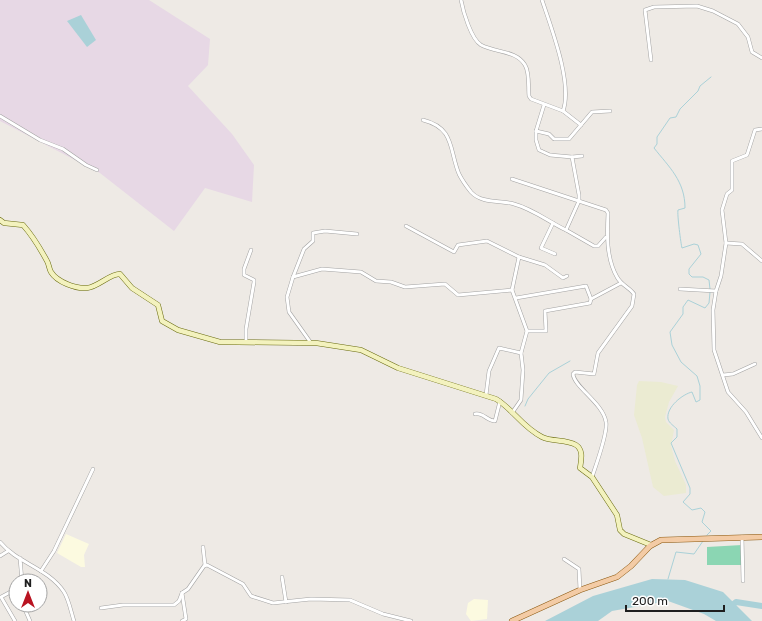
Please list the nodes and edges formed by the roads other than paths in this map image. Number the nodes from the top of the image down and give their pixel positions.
1 (461, 0) edge
2 (542, 0) edge
3 (762, 58) edge
4 (651, 60) dead end
5 (544, 104) junction
6 (563, 111) junction
7 (610, 111) dead end
8 (0, 116) edge
9 (423, 120) dead end
10 (581, 125) junction
11 (762, 129) edge
12 (536, 130) junction
13 (582, 156) dead end
14 (572, 157) junction
15 (97, 170) dead end
16 (512, 179) dead end
17 (579, 201) junction
18 (0, 220) edge
19 (553, 223) junction
20 (406, 226) dead end
21 (566, 230) junction
22 (357, 234) dead end
23 (606, 237) junction
24 (726, 243) junction
25 (251, 250) dead end
26 (555, 254) dead end
27 (519, 257) junction
28 (762, 261) edge
29 (567, 276) dead end
30 (293, 277) junction
31 (621, 283) junction
32 (680, 289) dead end
33 (512, 290) junction
34 (714, 290) junction
35 (516, 298) junction
36 (591, 300) junction
37 (527, 330) junction
38 (246, 342) junction
39 (311, 343) junction
40 (521, 353) junction
41 (755, 364) dead end
42 (723, 375) junction
43 (486, 395) junction
44 (500, 401) junction
45 (512, 413) junction
46 (475, 414) dead end
47 (762, 438) edge
48 (93, 469) dead end
49 (592, 477) junction
50 (742, 537) junction
51 (762, 537) edge
52 (0, 542) edge
53 (651, 545) junction
54 (203, 547) dead end
55 (8, 551) junction
56 (0, 556) edge
57 (20, 558) junction
58 (564, 558) dead end
59 (205, 565) junction
60 (41, 571) junction
61 (21, 573) edge
62 (282, 577) dead end
63 (743, 581) dead end
64 (580, 590) junction
65 (8, 593) edge
66 (182, 593) junction
67 (286, 602) junction
68 (102, 608) dead end
69 (8, 609) edge
70 (74, 621) edge
71 (182, 621) edge
72 (411, 621) edge
73 (512, 621) edge

1 - 5 street
2 - 6 street
3 - 4 street
5 - 6 street
5 - 12 street
6 - 10 street
7 - 10 street
8 - 15 street
9 - 19 street
10 - 12 street
11 - 24 street
12 - 14 street
13 - 14 street
14 - 17 street
16 - 17 street
17 - 21 street
17 - 23 street
18 - 38 main road
19 - 21 street
19 - 26 street
20 - 27 street
21 - 23 street
22 - 30 street
23 - 31 street
24 - 28 street
24 - 34 street
25 - 38 street
27 - 29 street
27 - 33 street
30 - 33 street
30 - 39 street
31 - 36 street
31 - 49 street
32 - 34 street
33 - 35 street
34 - 42 street
35 - 36 street
35 - 37 street
36 - 37 street
37 - 40 street
38 - 39 main road
39 - 43 main road
40 - 43 street
40 - 45 street
41 - 42 street
42 - 47 street
43 - 44 main road
44 - 45 main road
44 - 46 street
45 - 49 main road
48 - 60 street
49 - 53 main road
50 - 51 main road
50 - 53 main road
50 - 63 street
52 - 55 street
53 - 64 main road
54 - 59 street
55 - 56 street
55 - 57 street
57 - 60 street
57 - 61 street
58 - 64 street
59 - 66 street
59 - 67 street
60 - 70 street
62 - 67 street
64 - 73 main road
65 - 69 street
66 - 68 street
66 - 71 street
67 - 72 street

